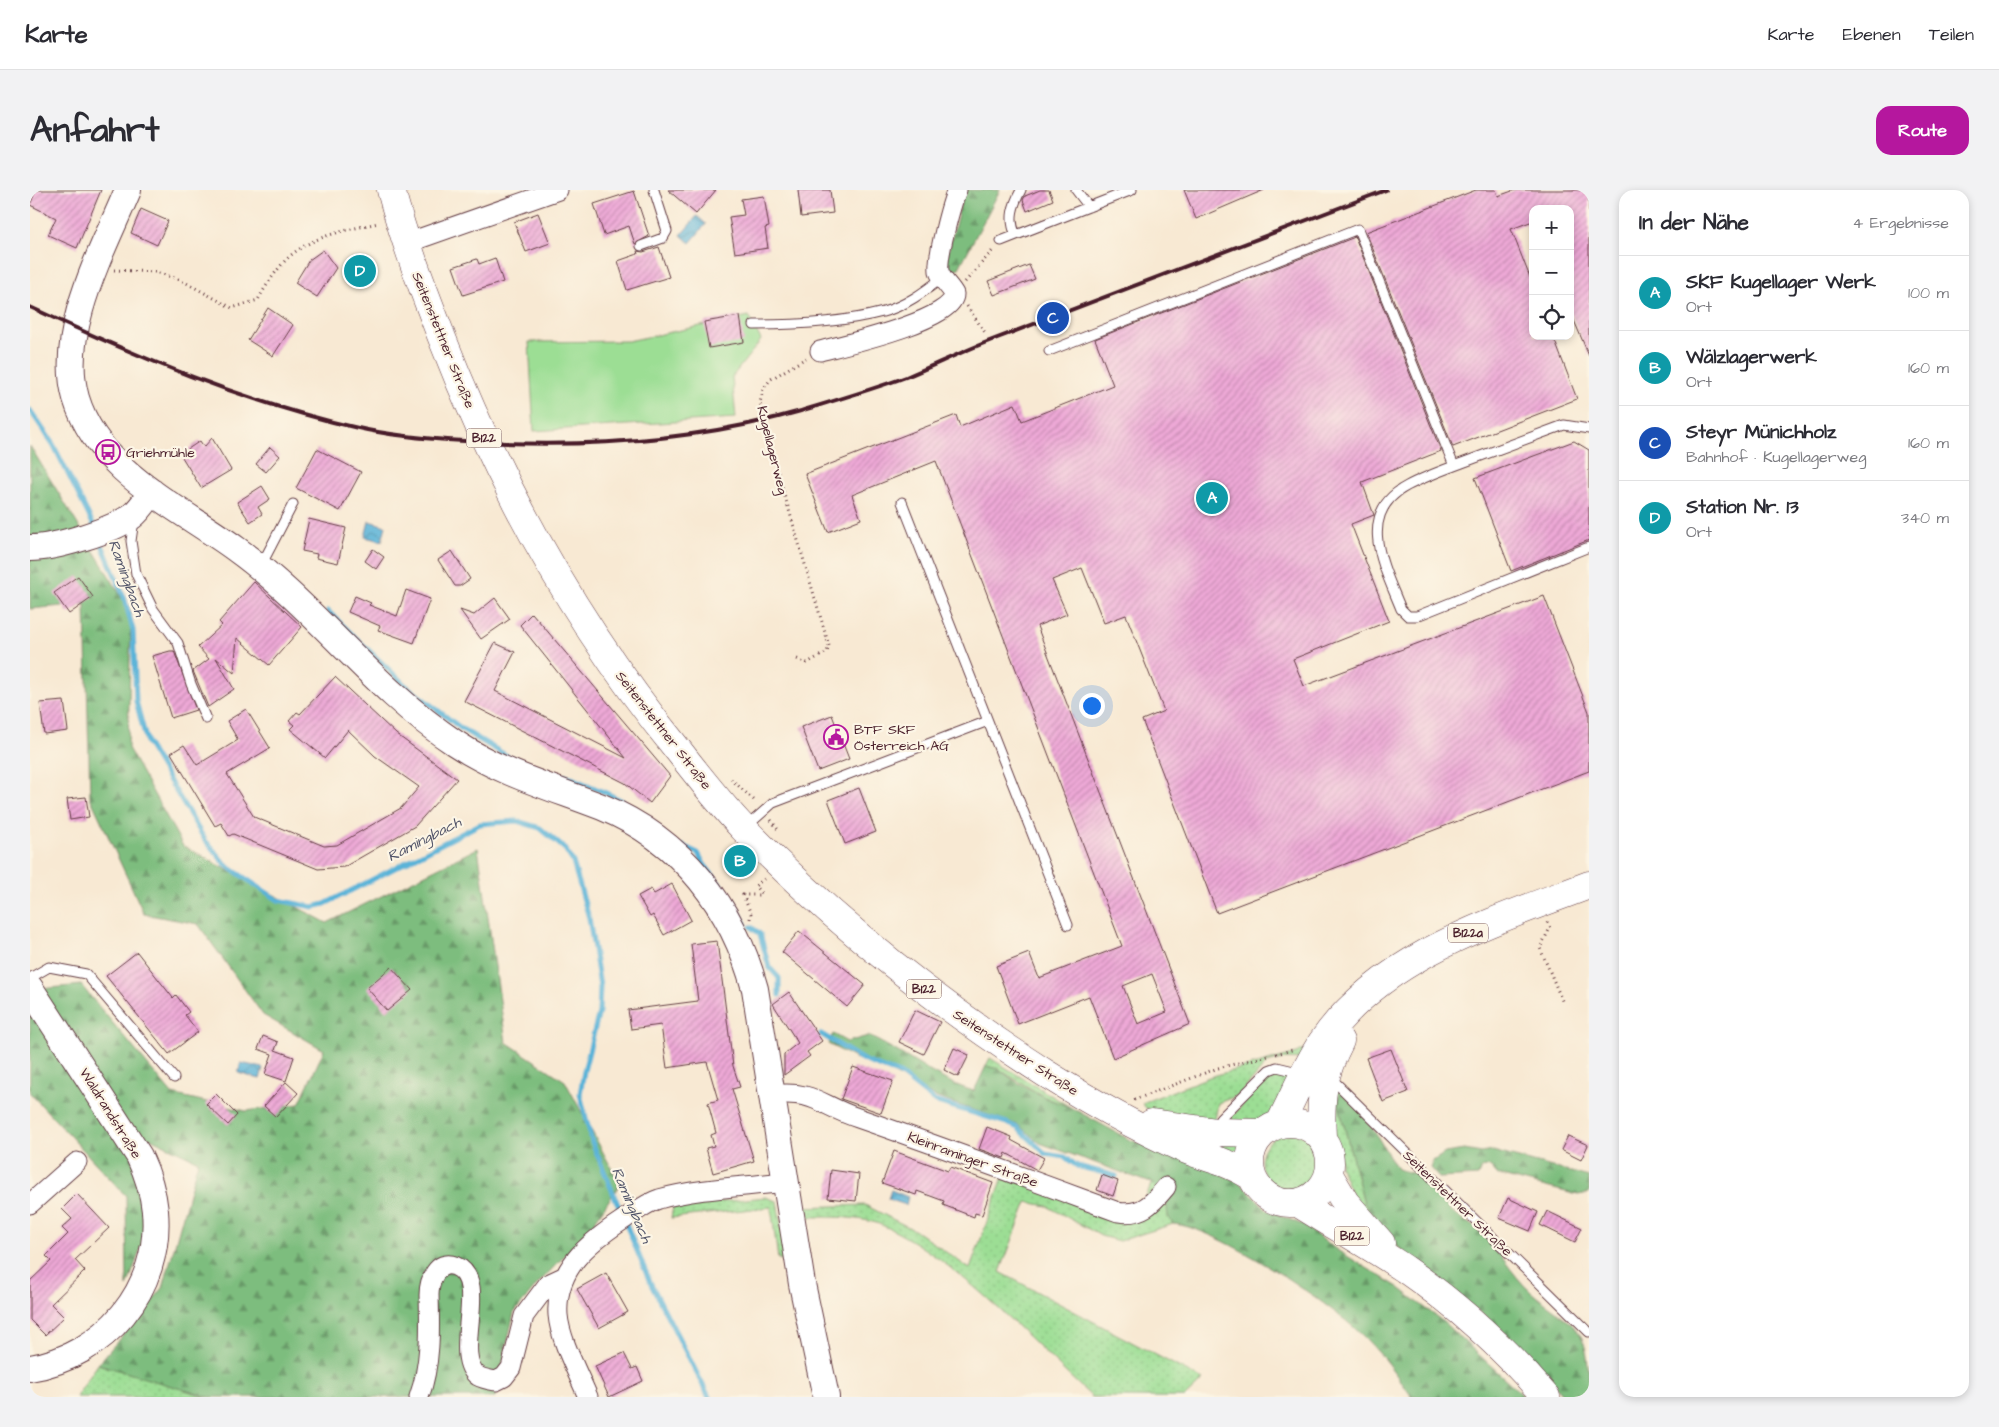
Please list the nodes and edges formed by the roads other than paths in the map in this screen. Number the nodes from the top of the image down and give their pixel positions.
1 (128, 190) edge
2 (391, 190) edge
3 (558, 190) edge
4 (654, 190) edge
5 (957, 190) edge
6 (1022, 190) edge
7 (1076, 190) edge
8 (1132, 190) edge
9 (1089, 207) junction
10 (403, 231) junction
11 (1016, 235) junction
12 (1001, 241) road end
13 (641, 246) dead end
14 (942, 278) junction
15 (754, 325) dead end
16 (1049, 351) dead end
17 (820, 352) road end
18 (1589, 429) edge
19 (1454, 466) junction
20 (152, 492) junction
21 (902, 502) dead end
22 (293, 504) dead end
23 (126, 519) junction
24 (1589, 547) edge
25 (30, 548) edge
26 (258, 566) junction
27 (206, 719) dead end
28 (988, 721) junction
29 (744, 829) junction
30 (1589, 885) edge
31 (1068, 925) dead end
32 (30, 978) edge
33 (30, 988) edge
34 (1308, 1066) junction
35 (174, 1078) dead end
36 (772, 1095) junction
37 (1129, 1110) junction
38 (1220, 1120) dead end
39 (1271, 1128) junction
40 (1322, 1137) junction
41 (77, 1162) dead end
42 (1252, 1176) junction
43 (1329, 1176) junction
44 (784, 1182) junction
45 (1166, 1187) dead end
46 (1298, 1203) junction
47 (30, 1204) edge
48 (1406, 1270) junction
49 (563, 1277) junction
50 (1589, 1332) edge
51 (30, 1368) edge
52 (419, 1397) edge
53 (588, 1397) edge
54 (826, 1397) edge
55 (1546, 1397) edge

1 - 20 main road
2 - 10 main road, Seitenstettner Straße / B122
3 - 10 street
4 - 13 lane
5 - 14 street
6 - 11 lane
7 - 9 lane
8 - 9 lane
9 - 11 lane
10 - 29 main road, Seitenstettner Straße / B122
11 - 12 lane
14 - 15 lane
14 - 17 street
16 - 19 lane
18 - 19 lane
19 - 24 lane
20 - 23 main road
20 - 26 main road
21 - 28 lane
22 - 26 lane
23 - 25 main road
23 - 27 lane
26 - 36 main road
28 - 29 lane
28 - 31 lane
29 - 37 main road, Seitenstettner Straße / B122
30 - 34 main road, B122a
32 - 35 lane
33 - 51 main road, Waldrandstraße
34 - 38 lane
34 - 39 main road, B122a
34 - 40 main road, B122a
34 - 50 lane, Seitenstettner Straße
36 - 44 main road
36 - 45 street, Kleinraminger Straße
37 - 39 main road, Seitenstettner Straße / B122
37 - 42 main road, Seitenstettner Straße / B122
39 - 40 main road, B122
39 - 42 main road
40 - 43 main road
41 - 47 street
42 - 46 main road, B122
43 - 46 main road
43 - 48 main road, B122
44 - 49 street
44 - 54 main road
46 - 48 main road, B122
48 - 55 main road, B122
49 - 52 street
49 - 53 street

